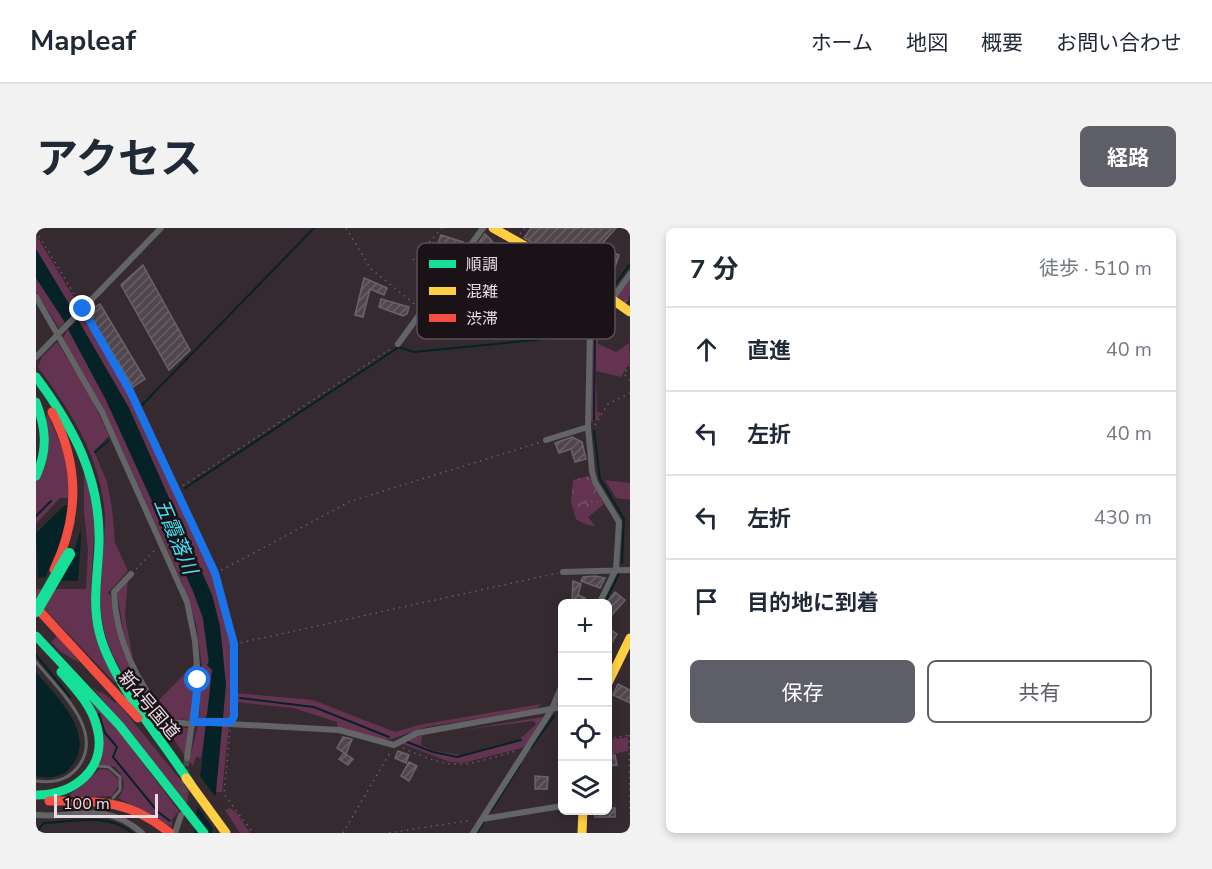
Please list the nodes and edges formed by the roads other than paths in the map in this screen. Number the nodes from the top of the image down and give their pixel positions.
1 (161, 228) edge
2 (483, 228) edge
3 (493, 228) edge
4 (472, 243) edge
5 (519, 243) edge
6 (630, 274) edge
7 (615, 290) edge
8 (36, 297) edge
9 (615, 300) edge
10 (630, 312) edge
11 (417, 317) edge
12 (61, 333) junction
13 (590, 339) edge
14 (398, 344) road end
15 (36, 357) edge
16 (36, 377) edge
17 (36, 390) edge
18 (36, 402) edge
19 (57, 407) junction
20 (588, 427) junction
21 (546, 440) road end
22 (36, 476) edge
23 (78, 490) junction
24 (616, 569) junction
25 (630, 570) edge
26 (563, 572) road end
27 (131, 574) road end
28 (36, 599) edge
29 (601, 599) edge
30 (36, 609) edge
31 (36, 636) edge
32 (630, 638) edge
33 (36, 644) edge
34 (36, 662) edge
35 (612, 675) edge
36 (558, 695) edge
37 (558, 708) edge
38 (552, 709) junction
39 (196, 723) junction
40 (187, 758) tunnel mouth
41 (94, 768) junction
42 (36, 781) edge
43 (190, 783) junction
44 (36, 795) edge
45 (36, 800) edge
46 (111, 800) junction
47 (558, 807) edge
48 (184, 812) junction
49 (36, 815) edge
50 (583, 815) edge
51 (482, 819) junction
52 (223, 829) edge
53 (142, 833) edge
54 (170, 833) edge
55 (175, 833) edge
56 (204, 833) edge
57 (473, 833) edge
58 (582, 833) edge

1 - 12 street
2 - 4 street
3 - 5 main road
6 - 7 street
8 - 12 street
9 - 10 main road
11 - 14 street
12 - 15 street
12 - 39 street
13 - 20 street
16 - 19 main road
17 - 23 main road
18 - 22 main road
19 - 23 main road
19 - 43 main road
20 - 21 street
20 - 24 street
23 - 28 main road
23 - 30 main road, bridge
24 - 25 street
24 - 26 street
24 - 29 street
27 - 39 street
30 - 43 main road, 新4号国道
31 - 48 main road, 新4号国道
32 - 35 main road
33 - 41 main road
34 - 42 lane
36 - 38 street
37 - 38 street
38 - 39 street
38 - 51 street
39 - 40 street
41 - 44 main road
41 - 46 lane
43 - 52 main road, 新4号国道
45 - 46 main road
46 - 54 main road
47 - 51 street
48 - 55 street
48 - 56 main road, 新4号国道
49 - 53 street
50 - 58 main road
51 - 57 street

